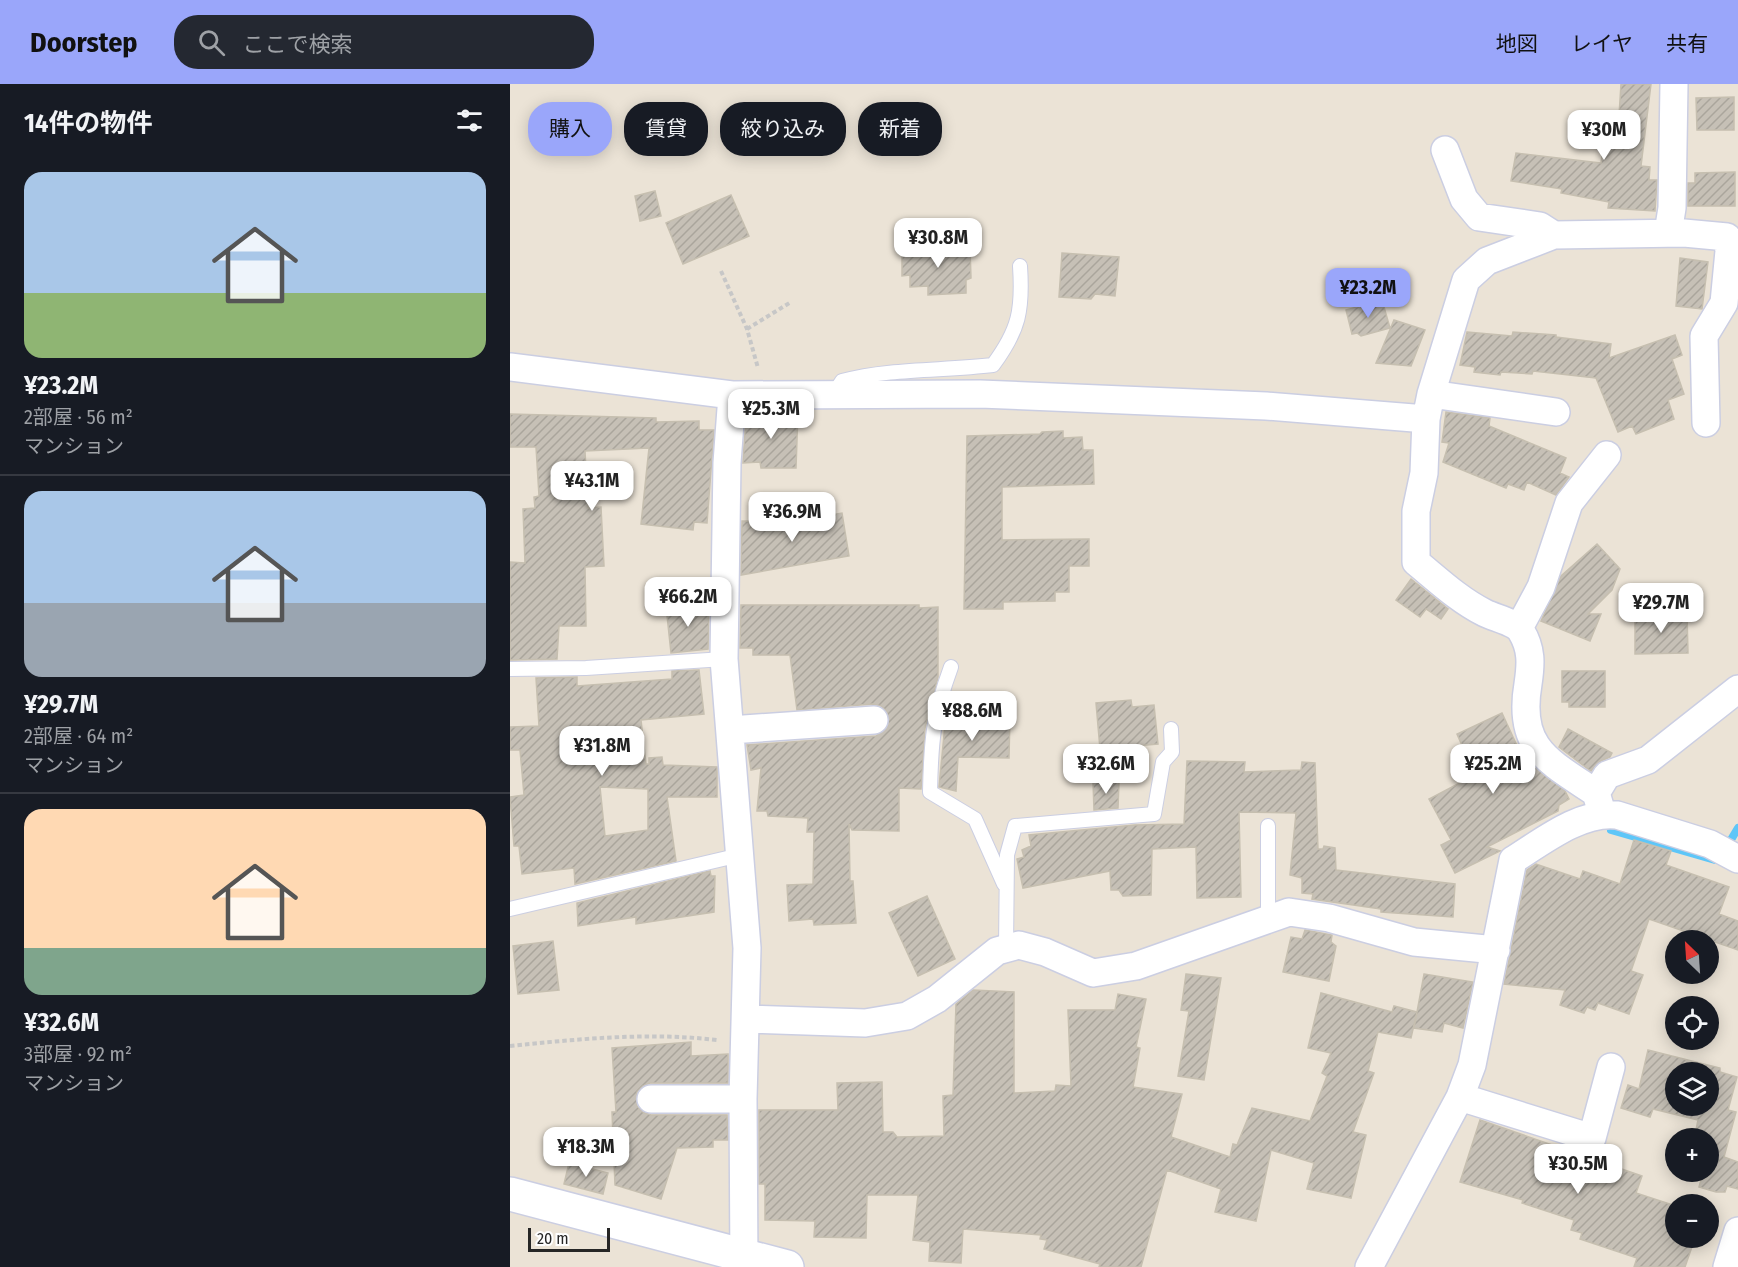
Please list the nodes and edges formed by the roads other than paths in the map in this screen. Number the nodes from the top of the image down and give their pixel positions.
1 (1674, 84) edge
2 (1445, 150) dead end
3 (1668, 233) junction
4 (1554, 235) junction
5 (1020, 266) dead end
6 (510, 366) edge
7 (732, 395) junction
8 (833, 395) junction
9 (1429, 406) junction
10 (1556, 412) dead end
11 (1706, 423) dead end
12 (1607, 456) dead end
13 (1519, 628) junction
14 (724, 659) junction
15 (951, 667) dead end
16 (510, 669) edge
17 (1738, 689) edge
18 (874, 720) dead end
19 (1171, 729) dead end
20 (730, 730) junction
21 (1599, 803) junction
22 (1268, 826) dead end
23 (740, 855) junction
24 (1738, 859) edge
25 (1005, 885) junction
26 (510, 909) edge
27 (1268, 919) junction
28 (1006, 948) junction
29 (1496, 950) junction
30 (746, 1031) junction
31 (1611, 1067) dead end
32 (1460, 1097) junction
33 (651, 1099) dead end
34 (743, 1100) junction
35 (510, 1194) edge
36 (1737, 1238) edge
37 (744, 1261) edge
38 (788, 1267) edge
39 (1369, 1267) edge
40 (1727, 1267) edge

1 - 3 street
2 - 4 street
3 - 4 street
3 - 11 street
4 - 9 street
5 - 8 lane
6 - 7 street
7 - 8 street
7 - 14 street
8 - 9 street
9 - 10 street
9 - 13 street
12 - 13 street
13 - 21 street
14 - 16 lane
14 - 20 street
15 - 25 lane
17 - 21 street
18 - 20 street
19 - 25 lane
20 - 23 street
21 - 24 street
21 - 29 street
22 - 27 lane
23 - 26 lane
23 - 30 street
25 - 28 lane
27 - 28 street
27 - 29 street
28 - 30 street
29 - 32 street
30 - 34 street
31 - 32 street
32 - 39 street
33 - 34 street
34 - 37 street
35 - 37 main road
36 - 40 street
37 - 38 main road

